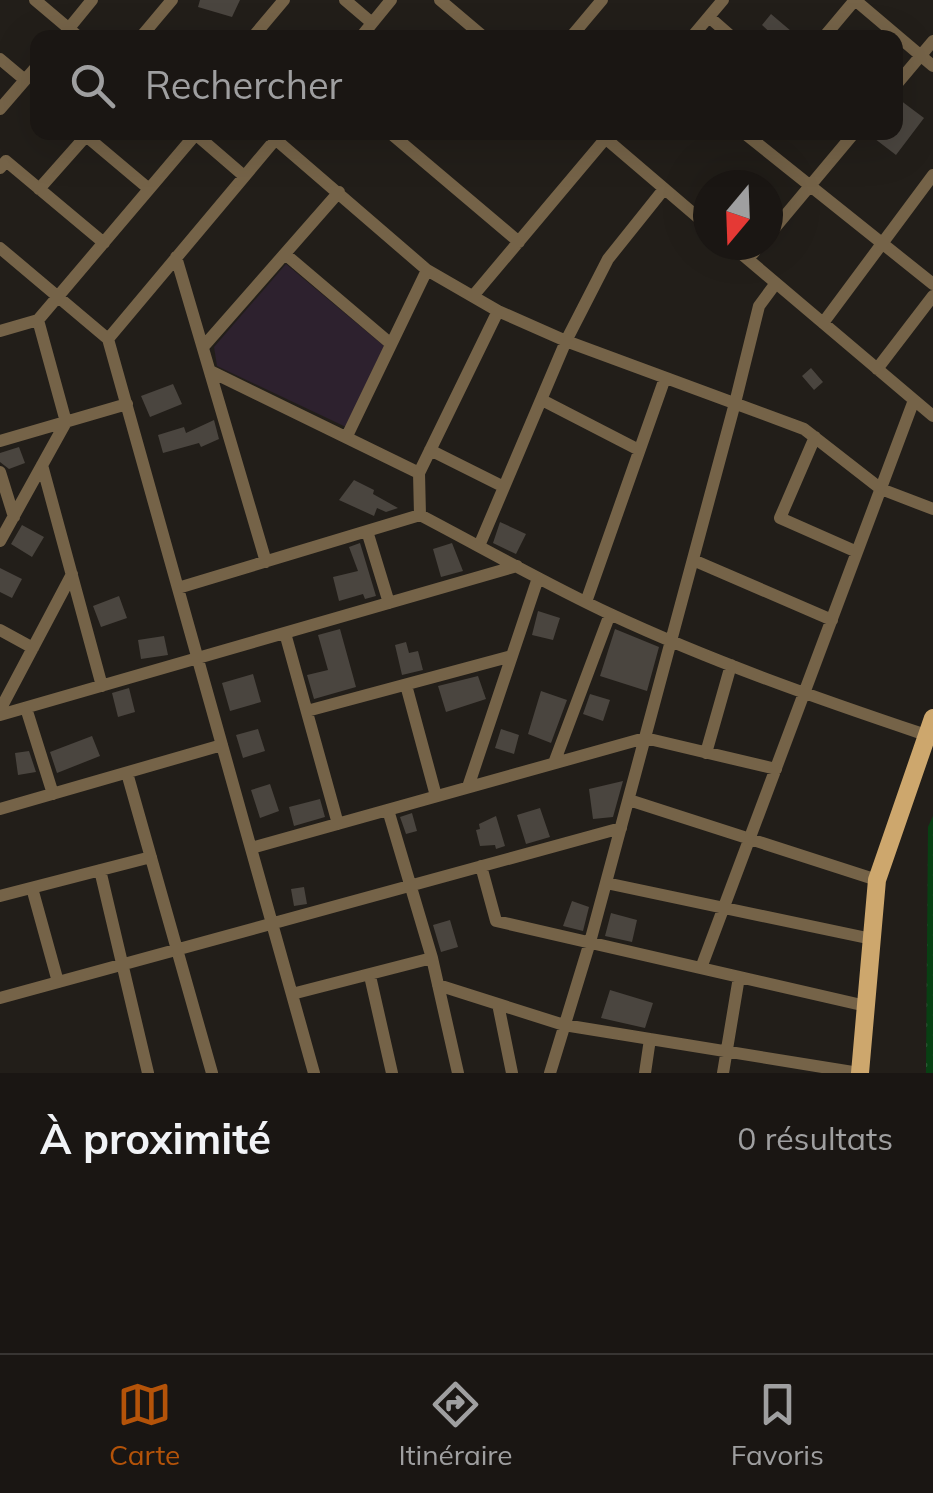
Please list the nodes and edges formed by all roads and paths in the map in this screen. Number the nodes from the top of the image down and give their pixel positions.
1 (35, 0) edge
2 (92, 0) edge
3 (172, 0) edge
4 (345, 0) edge
5 (391, 0) edge
6 (440, 0) edge
7 (723, 0) edge
8 (278, 2) edge
9 (594, 3) edge
10 (709, 17) junction
11 (372, 23) junction
12 (66, 30) edge
13 (73, 30) edge
14 (151, 30) edge
15 (258, 30) edge
16 (366, 30) edge
17 (472, 30) edge
18 (575, 30) edge
19 (698, 30) edge
20 (724, 30) edge
21 (830, 30) edge
22 (890, 30) edge
23 (903, 41) edge
24 (933, 41) edge
25 (920, 56) junction
26 (0, 59) edge
27 (933, 66) edge
28 (30, 74) edge
29 (903, 77) edge
30 (25, 80) junction
31 (0, 109) edge
32 (82, 140) edge
33 (91, 140) edge
34 (189, 140) edge
35 (201, 140) edge
36 (270, 140) edge
37 (280, 140) edge
38 (399, 140) edge
39 (601, 140) edge
40 (611, 140) edge
41 (752, 140) edge
42 (848, 140) edge
43 (0, 168) edge
44 (933, 175) edge
45 (244, 176) junction
46 (664, 188) junction
47 (809, 188) junction
48 (39, 189) junction
49 (149, 189) junction
50 (338, 192) junction
51 (693, 213) edge
52 (783, 218) edge
53 (519, 242) junction
54 (881, 242) junction
55 (104, 243) junction
56 (0, 248) edge
57 (284, 254) junction
58 (176, 258) junction
59 (748, 260) edge
60 (427, 270) junction
61 (776, 283) junction
62 (933, 284) edge
63 (473, 296) junction
64 (933, 296) edge
65 (58, 297) junction
66 (498, 310) junction
67 (38, 320) junction
68 (823, 323) junction
69 (0, 332) edge
70 (108, 339) junction
71 (566, 341) junction
72 (392, 344) junction
73 (203, 347) junction
74 (877, 369) junction
75 (210, 371) junction
76 (665, 378) junction
77 (542, 400) junction
78 (914, 400) junction
79 (736, 403) junction
80 (126, 404) junction
81 (933, 415) edge
82 (66, 422) junction
83 (347, 436) junction
84 (815, 437) junction
85 (0, 441) edge
86 (430, 450) junction
87 (640, 450) junction
88 (42, 465) junction
89 (0, 472) edge
90 (419, 472) junction
91 (504, 487) junction
92 (881, 488) junction
93 (933, 509) edge
94 (420, 515) junction
95 (14, 516) junction
96 (367, 531) junction
97 (0, 542) edge
98 (478, 546) junction
99 (857, 552) junction
100 (693, 560) junction
101 (266, 562) junction
102 (517, 566) junction
103 (72, 574) junction
104 (538, 578) junction
105 (178, 588) junction
106 (586, 602) junction
107 (389, 604) junction
108 (610, 614) junction
109 (832, 620) junction
110 (0, 630) edge
111 (285, 633) junction
112 (671, 641) junction
113 (33, 648) junction
114 (512, 656) junction
115 (198, 658) junction
116 (731, 665) junction
117 (406, 684) junction
118 (102, 686) junction
119 (804, 694) junction
120 (26, 708) junction
121 (307, 711) junction
122 (0, 713) edge
123 (929, 726) edge
124 (645, 738) junction
125 (222, 745) junction
126 (706, 753) junction
127 (554, 763) junction
128 (776, 769) junction
129 (127, 772) junction
130 (468, 787) junction
131 (53, 794) junction
132 (436, 796) junction
133 (628, 800) junction
134 (0, 809) edge
135 (388, 810) junction
136 (338, 824) junction
137 (621, 828) junction
138 (750, 838) junction
139 (251, 848) junction
140 (151, 857) junction
141 (480, 866) junction
142 (100, 870) junction
143 (877, 880) junction
144 (412, 884) junction
145 (606, 884) junction
146 (32, 888) junction
147 (0, 896) edge
148 (724, 908) junction
149 (272, 923) junction
150 (872, 940) junction
151 (590, 942) junction
152 (177, 949) junction
153 (432, 958) junction
154 (122, 964) junction
155 (701, 968) junction
156 (370, 976) junction
157 (739, 976) junction
158 (58, 982) junction
159 (438, 985) junction
160 (292, 994) junction
161 (0, 998) edge
162 (498, 1004) junction
163 (866, 1006) junction
164 (564, 1026) junction
165 (650, 1039) junction
166 (726, 1051) junction
167 (148, 1073) edge
168 (212, 1073) edge
169 (314, 1073) edge
170 (392, 1073) edge
171 (458, 1073) edge
172 (512, 1073) edge
173 (550, 1073) edge
174 (645, 1073) edge
175 (723, 1073) edge
176 (860, 1073) edge

1 - 12 street
2 - 13 street
3 - 14 street
4 - 11 street
5 - 11 street
6 - 17 street
7 - 10 street
8 - 15 street
9 - 18 street
10 - 19 street
10 - 20 street
11 - 16 street
21 - 22 street
23 - 25 street
24 - 25 street
25 - 27 street
25 - 29 street
26 - 30 street
28 - 30 street
30 - 31 street
32 - 48 street
33 - 49 street
34 - 49 street
35 - 45 street
36 - 45 street
37 - 50 street
38 - 53 street
39 - 53 street
40 - 46 street
41 - 47 street
42 - 47 street
43 - 48 street
44 - 54 street
45 - 58 street
46 - 51 street
46 - 71 street
47 - 52 street
47 - 54 street
48 - 55 street
49 - 55 street
50 - 57 street
50 - 60 street
53 - 63 street
54 - 62 street
54 - 68 street
55 - 65 street
56 - 65 street
57 - 72 street
57 - 73 street
58 - 70 street
58 - 73 street
59 - 61 street
60 - 63 street
60 - 72 street
61 - 68 street
61 - 79 street
63 - 66 street
64 - 74 street
65 - 67 street
65 - 70 street
66 - 71 street
66 - 86 street
67 - 69 street
67 - 82 street
68 - 74 street
70 - 80 street
71 - 76 street
71 - 77 street
72 - 83 street
73 - 75 street
74 - 78 street
75 - 83 street
75 - 101 street
76 - 79 street
76 - 87 street
77 - 87 street
77 - 91 street
78 - 81 street
78 - 92 street
79 - 84 street
79 - 100 street
80 - 82 street
80 - 105 street
82 - 85 street
82 - 88 street
83 - 90 street
84 - 92 street
84 - 99 street
86 - 90 street
86 - 91 street
87 - 106 street
88 - 95 street
88 - 103 street
89 - 95 street
90 - 94 street
91 - 98 street
92 - 93 street
92 - 99 street
94 - 96 street
94 - 98 street
95 - 97 street
96 - 101 street
96 - 107 street
98 - 102 street
99 - 109 street
100 - 109 street
100 - 112 street
101 - 105 street
102 - 104 street
102 - 107 street
103 - 113 street
103 - 118 street
104 - 106 street
104 - 114 street
105 - 115 street
106 - 108 street
107 - 111 street
108 - 112 street
108 - 127 street
109 - 119 street
110 - 113 street
111 - 115 street
111 - 121 street
112 - 116 street
112 - 124 street
113 - 122 street
114 - 117 street
114 - 130 street
115 - 118 street
115 - 125 street
116 - 119 street
116 - 126 street
117 - 121 street
117 - 132 street
118 - 120 street
119 - 123 street
119 - 128 street
120 - 122 street
120 - 131 street
121 - 136 street
123 - 143 main road
124 - 126 street
124 - 127 street
124 - 133 street
125 - 129 street
125 - 139 street
126 - 128 street
127 - 130 street
128 - 138 street
129 - 131 street
129 - 140 street
130 - 132 street
131 - 134 street
132 - 135 street
133 - 137 street
133 - 138 street
135 - 136 street
135 - 144 street
136 - 139 street
137 - 141 street
137 - 145 street
138 - 143 street
138 - 148 street
139 - 149 street
140 - 142 street
140 - 152 street
141 - 144 street
141 - 151 street
142 - 146 street
142 - 154 street
143 - 150 main road
144 - 149 street
144 - 153 street
145 - 148 street
145 - 151 street
146 - 147 street
146 - 158 street
148 - 150 street
148 - 155 street
149 - 152 street
149 - 160 street
150 - 163 main road
151 - 155 street
151 - 164 street
152 - 154 street
152 - 168 street
153 - 156 street
153 - 159 street
154 - 158 street
154 - 167 street
155 - 157 street
156 - 160 street
156 - 170 street
157 - 163 street
157 - 166 street
158 - 161 street
159 - 162 street
159 - 171 street
160 - 169 street
162 - 164 street
162 - 172 street
163 - 176 main road
164 - 165 street
164 - 173 street
165 - 166 street
165 - 174 street
166 - 175 street
166 - 176 street

